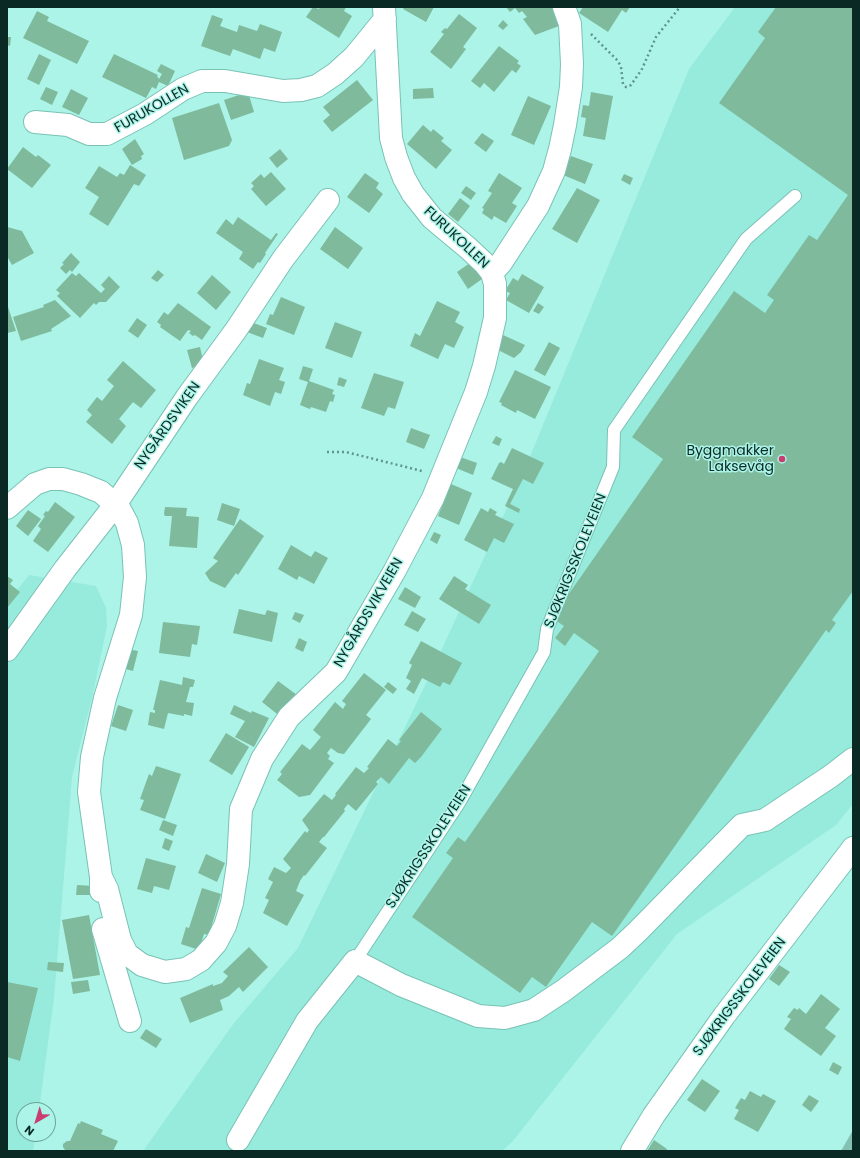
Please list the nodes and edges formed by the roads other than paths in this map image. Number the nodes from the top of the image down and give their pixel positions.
1 (564, 7) edge
2 (384, 13) edge
3 (35, 122) dead end
4 (795, 196) dead end
5 (328, 200) dead end
6 (492, 273) junction
7 (115, 505) junction
8 (7, 508) edge
9 (7, 650) edge
10 (853, 759) edge
11 (853, 848) edge
12 (101, 877) junction
13 (355, 961) junction
14 (130, 1021) dead end
15 (238, 1140) dead end
16 (632, 1151) edge

1 - 6 street, FURUKOLLEN
2 - 3 street, FURUKOLLEN
2 - 6 street, FURUKOLLEN
4 - 13 lane, SJØKRIGSSKOLEVEIEN
5 - 7 street, NYGÅRDSVIKEN
6 - 12 street, NYGÅRDSVIKVEIEN
7 - 8 street, NYGÅRDSVIKVEIEN
7 - 9 street, NYGÅRDSVIKEN
7 - 12 street, NYGÅRDSVIKVEIEN
10 - 13 street
11 - 16 street, SJØKRIGSSKOLEVEIEN
12 - 14 street, NYGÅRDSVIKVEIEN
13 - 15 street, SJØKRIGSSKOLEVEIEN

